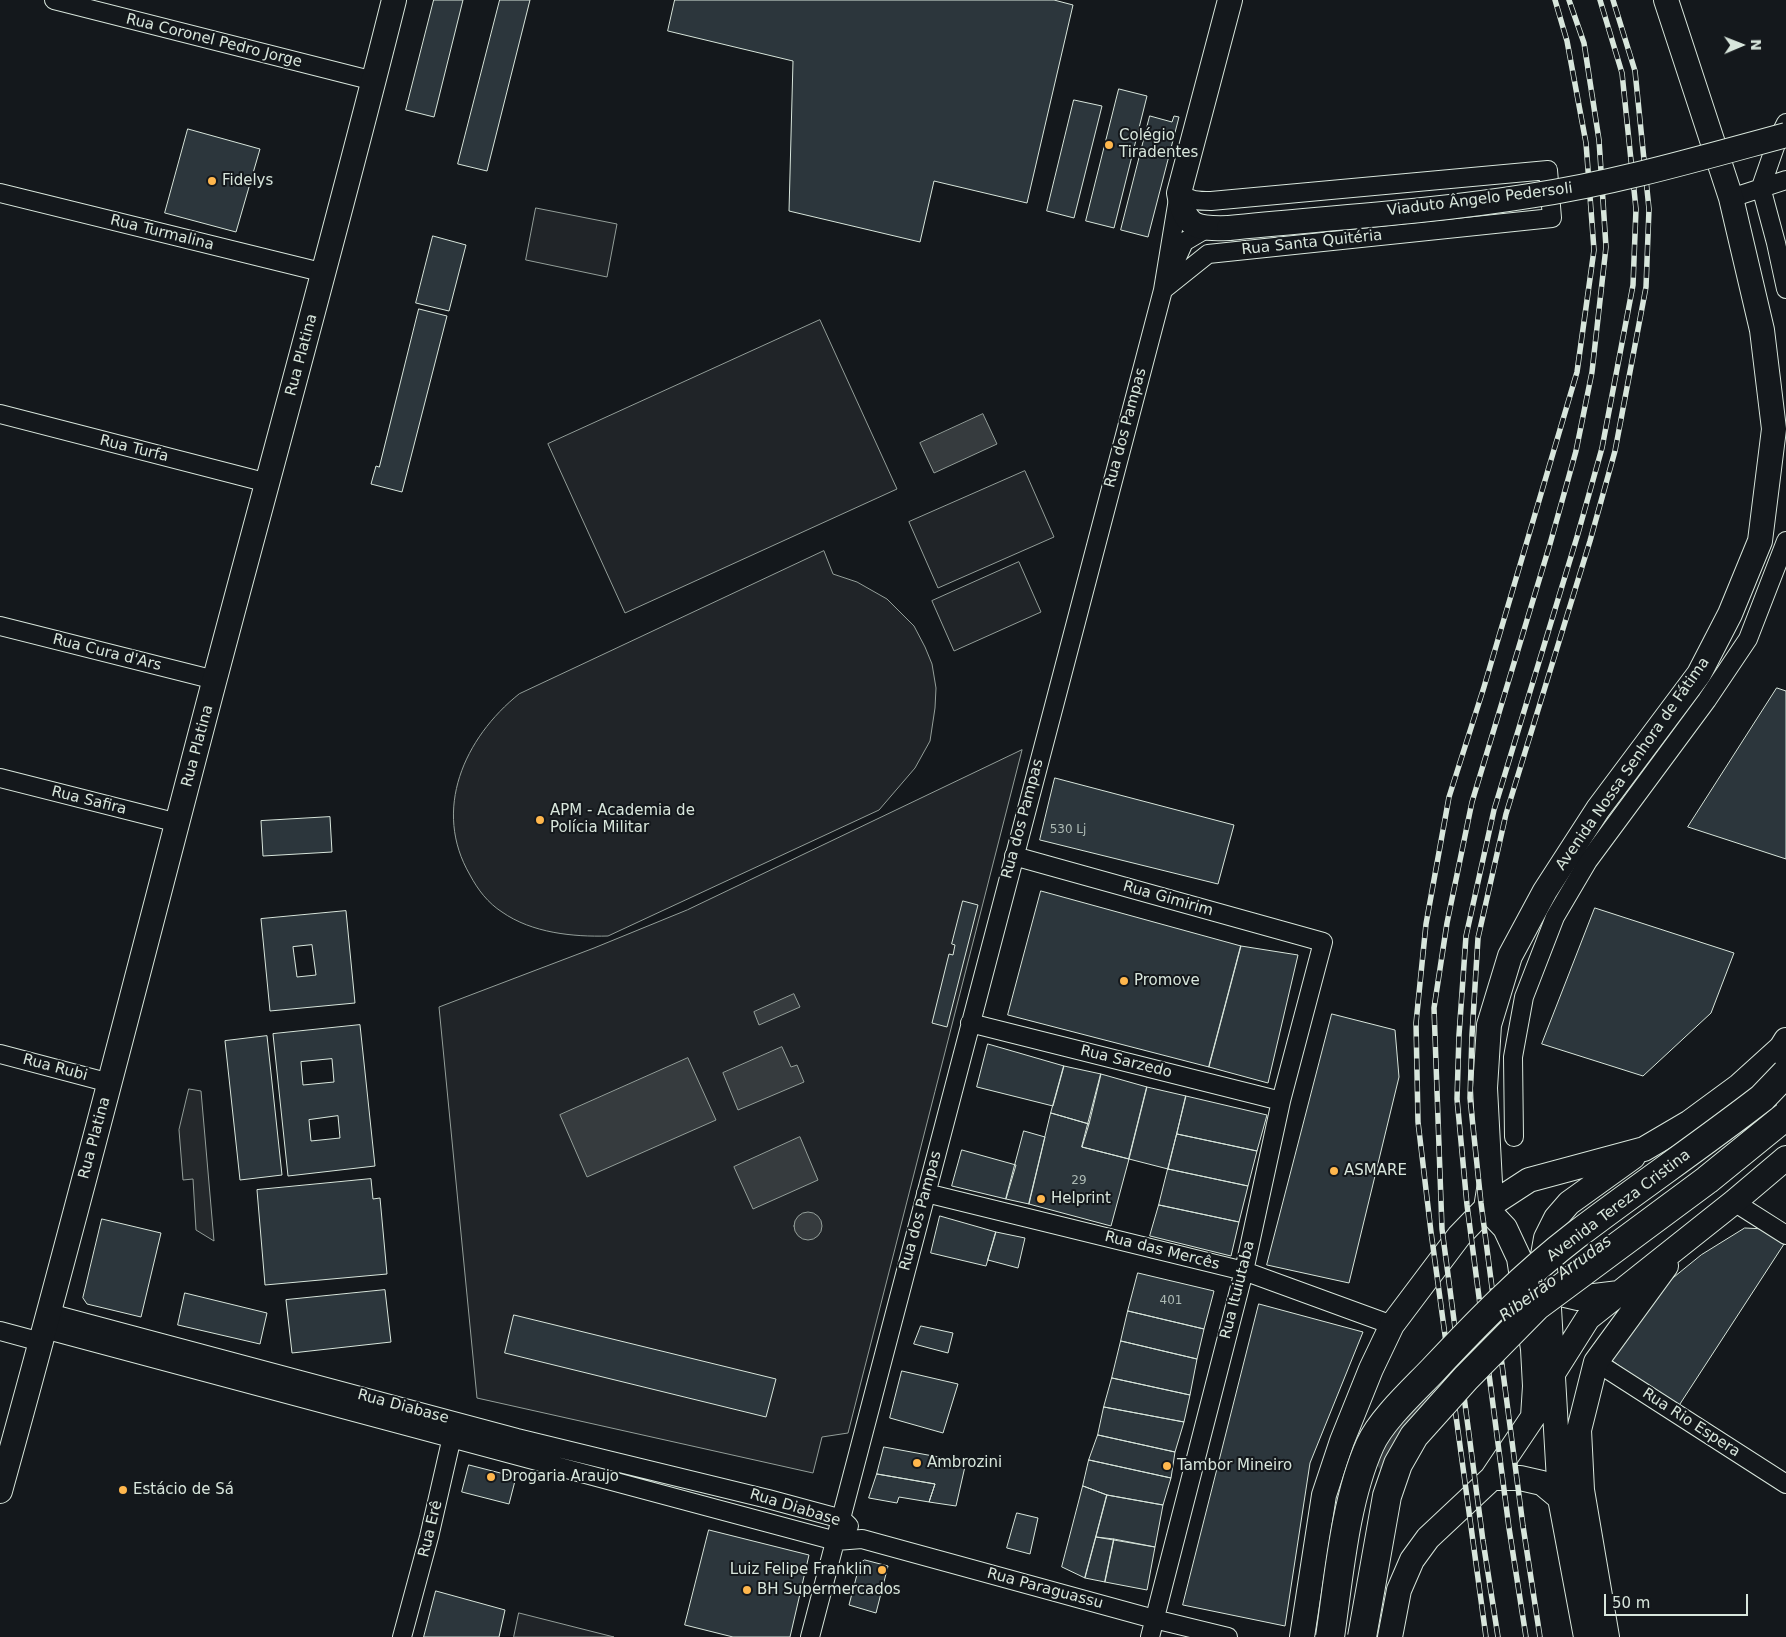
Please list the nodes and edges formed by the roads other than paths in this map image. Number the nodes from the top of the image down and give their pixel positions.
1 (54, 0) edge
2 (394, 0) edge
3 (1230, 0) edge
4 (1666, 0) edge
5 (374, 82) junction
6 (1786, 123) edge
7 (1786, 135) edge
8 (1786, 180) edge
9 (1761, 187) junction
10 (0, 193) edge
11 (1179, 193) junction
12 (1730, 198) junction
13 (1217, 228) junction
14 (324, 273) junction
15 (1162, 290) junction
16 (1786, 290) edge
17 (0, 414) edge
18 (268, 483) junction
19 (1786, 540) edge
20 (0, 626) edge
21 (215, 680) junction
22 (0, 778) edge
23 (178, 823) junction
24 (1014, 856) junction
25 (1323, 942) joint
26 (970, 1024) junction
27 (1786, 1040) edge
28 (0, 1054) edge
29 (1786, 1073) edge
30 (110, 1083) junction
31 (1281, 1101) junction
32 (1786, 1116) edge
33 (1514, 1137) dead end
34 (1644, 1149) junction
35 (1786, 1158) edge
36 (926, 1193) junction
37 (1734, 1202) junction
38 (1486, 1208) junction
39 (1786, 1235) edge
40 (1685, 1241) junction
41 (1244, 1271) junction
42 (1548, 1291) junction
43 (1619, 1293) junction
44 (1392, 1325) junction
45 (45, 1328) junction
46 (0, 1331) edge
47 (1596, 1362) junction
48 (1552, 1365) junction
49 (1533, 1416) junction
50 (456, 1421) junction
51 (451, 1439) junction
52 (1492, 1478) junction
53 (1786, 1484) edge
54 (0, 1492) edge
55 (1560, 1498) junction
56 (842, 1519) junction
57 (862, 1538) junction
58 (836, 1541) junction
59 (1154, 1619) junction
60 (402, 1637) edge
61 (810, 1637) edge
62 (1150, 1637) edge
63 (1228, 1637) edge
64 (1302, 1637) edge
65 (1330, 1637) edge
66 (1362, 1637) edge
67 (1390, 1637) edge
68 (1586, 1637) edge
69 (1607, 1637) edge

1 - 5 street, Rua Coronel Pedro Jorge
2 - 5 street, Rua Platina
3 - 11 street, Rua dos Pampas
4 - 12 street, Avenida Nossa Senhora de Fátima
5 - 14 street, Rua Platina
6 - 9 street
7 - 13 street, Viaduto Ângelo Pedersoli, bridge
8 - 9 street
9 - 12 street
9 - 16 street
10 - 14 street, Rua Turmalina
11 - 13 street
11 - 15 street, Rua dos Pampas
11 - 15 street, Rua Santa Quitéria
12 - 38 street, Avenida Nossa Senhora de Fátima
13 - 15 street
14 - 18 street, Rua Platina
15 - 24 street, Rua dos Pampas
17 - 18 street, Rua Turfa
18 - 21 street, Rua Platina
19 - 33 street, Avenida Nossa Senhora de Fátima
20 - 21 street, Rua Cura d'Ars
21 - 23 street, Rua Platina
22 - 23 street, Rua Safira
23 - 30 street, Rua Platina
24 - 25 street, Rua Gimirim
24 - 26 street, Rua dos Pampas
25 - 31 street, Rua Ituiutaba
26 - 31 street, Rua Sarzedo
26 - 36 street, Rua dos Pampas
27 - 34 street, Avenida Tereza Cristina
28 - 30 street, Rua Rubi
29 - 65 highway, Avenida Tereza Cristina, bridge
30 - 45 street, Rua Platina
31 - 41 street, Rua Ituiutaba
32 - 66 highway, Avenida Tereza Cristina, bridge
34 - 38 street, Avenida Tereza Cristina
34 - 42 street
35 - 37 street
36 - 41 street, Rua das Mercês
36 - 56 street, Rua dos Pampas
37 - 39 street
37 - 40 street
38 - 44 street, Avenida Tereza Cristina
38 - 49 street
40 - 43 street
40 - 47 street
41 - 44 street, Rua das Mercês
41 - 59 street, Rua Ituiutaba
42 - 43 street
42 - 48 street
43 - 48 street
44 - 64 street, Avenida Tereza Cristina
45 - 46 street
45 - 50 street, Rua Diabase
45 - 51 street, Rua Diabase
45 - 54 street, Rua Platina
47 - 53 street, Rua Rio Espera
47 - 69 street
48 - 49 street
48 - 55 street
49 - 52 street
50 - 51 street, Rua Erê
50 - 56 street, Rua Diabase
51 - 58 street, Rua Diabase
51 - 60 street, Rua Erê
52 - 55 street
52 - 67 street
55 - 68 street
56 - 57 street, Rua Diabase
56 - 58 street, Rua dos Pampas
57 - 58 street, Rua Diabase
57 - 59 street, Rua Paraguassu
58 - 61 street, Rua dos Pampas
59 - 62 street, Rua Ituiutaba
59 - 63 street, Rua Paraguassu

